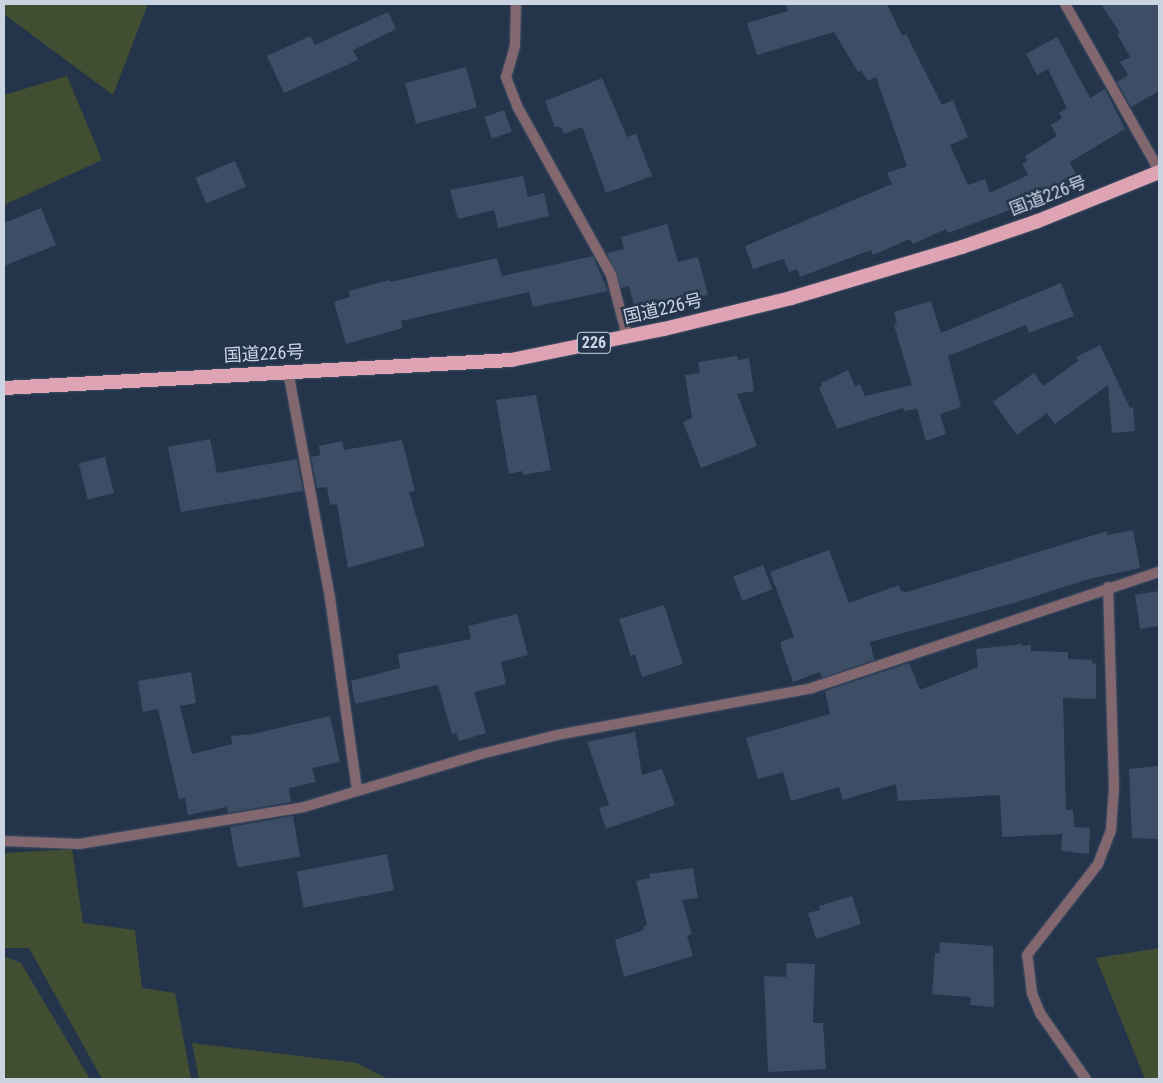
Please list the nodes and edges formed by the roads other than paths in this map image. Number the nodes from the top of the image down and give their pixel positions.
1 (516, 4) edge
2 (1065, 4) edge
3 (1159, 171) edge
4 (626, 336) junction
5 (288, 371) junction
6 (4, 388) edge
7 (1159, 572) edge
8 (1108, 586) junction
9 (357, 790) junction
10 (4, 841) edge
11 (1086, 1079) edge

1 - 4 street
2 - 3 street
3 - 4 highway, 国道226号 / 226
4 - 5 highway, 国道226号 / 226
5 - 6 highway, 国道226号 / 226
5 - 9 street
7 - 8 street
8 - 9 street
8 - 11 street
9 - 10 street

